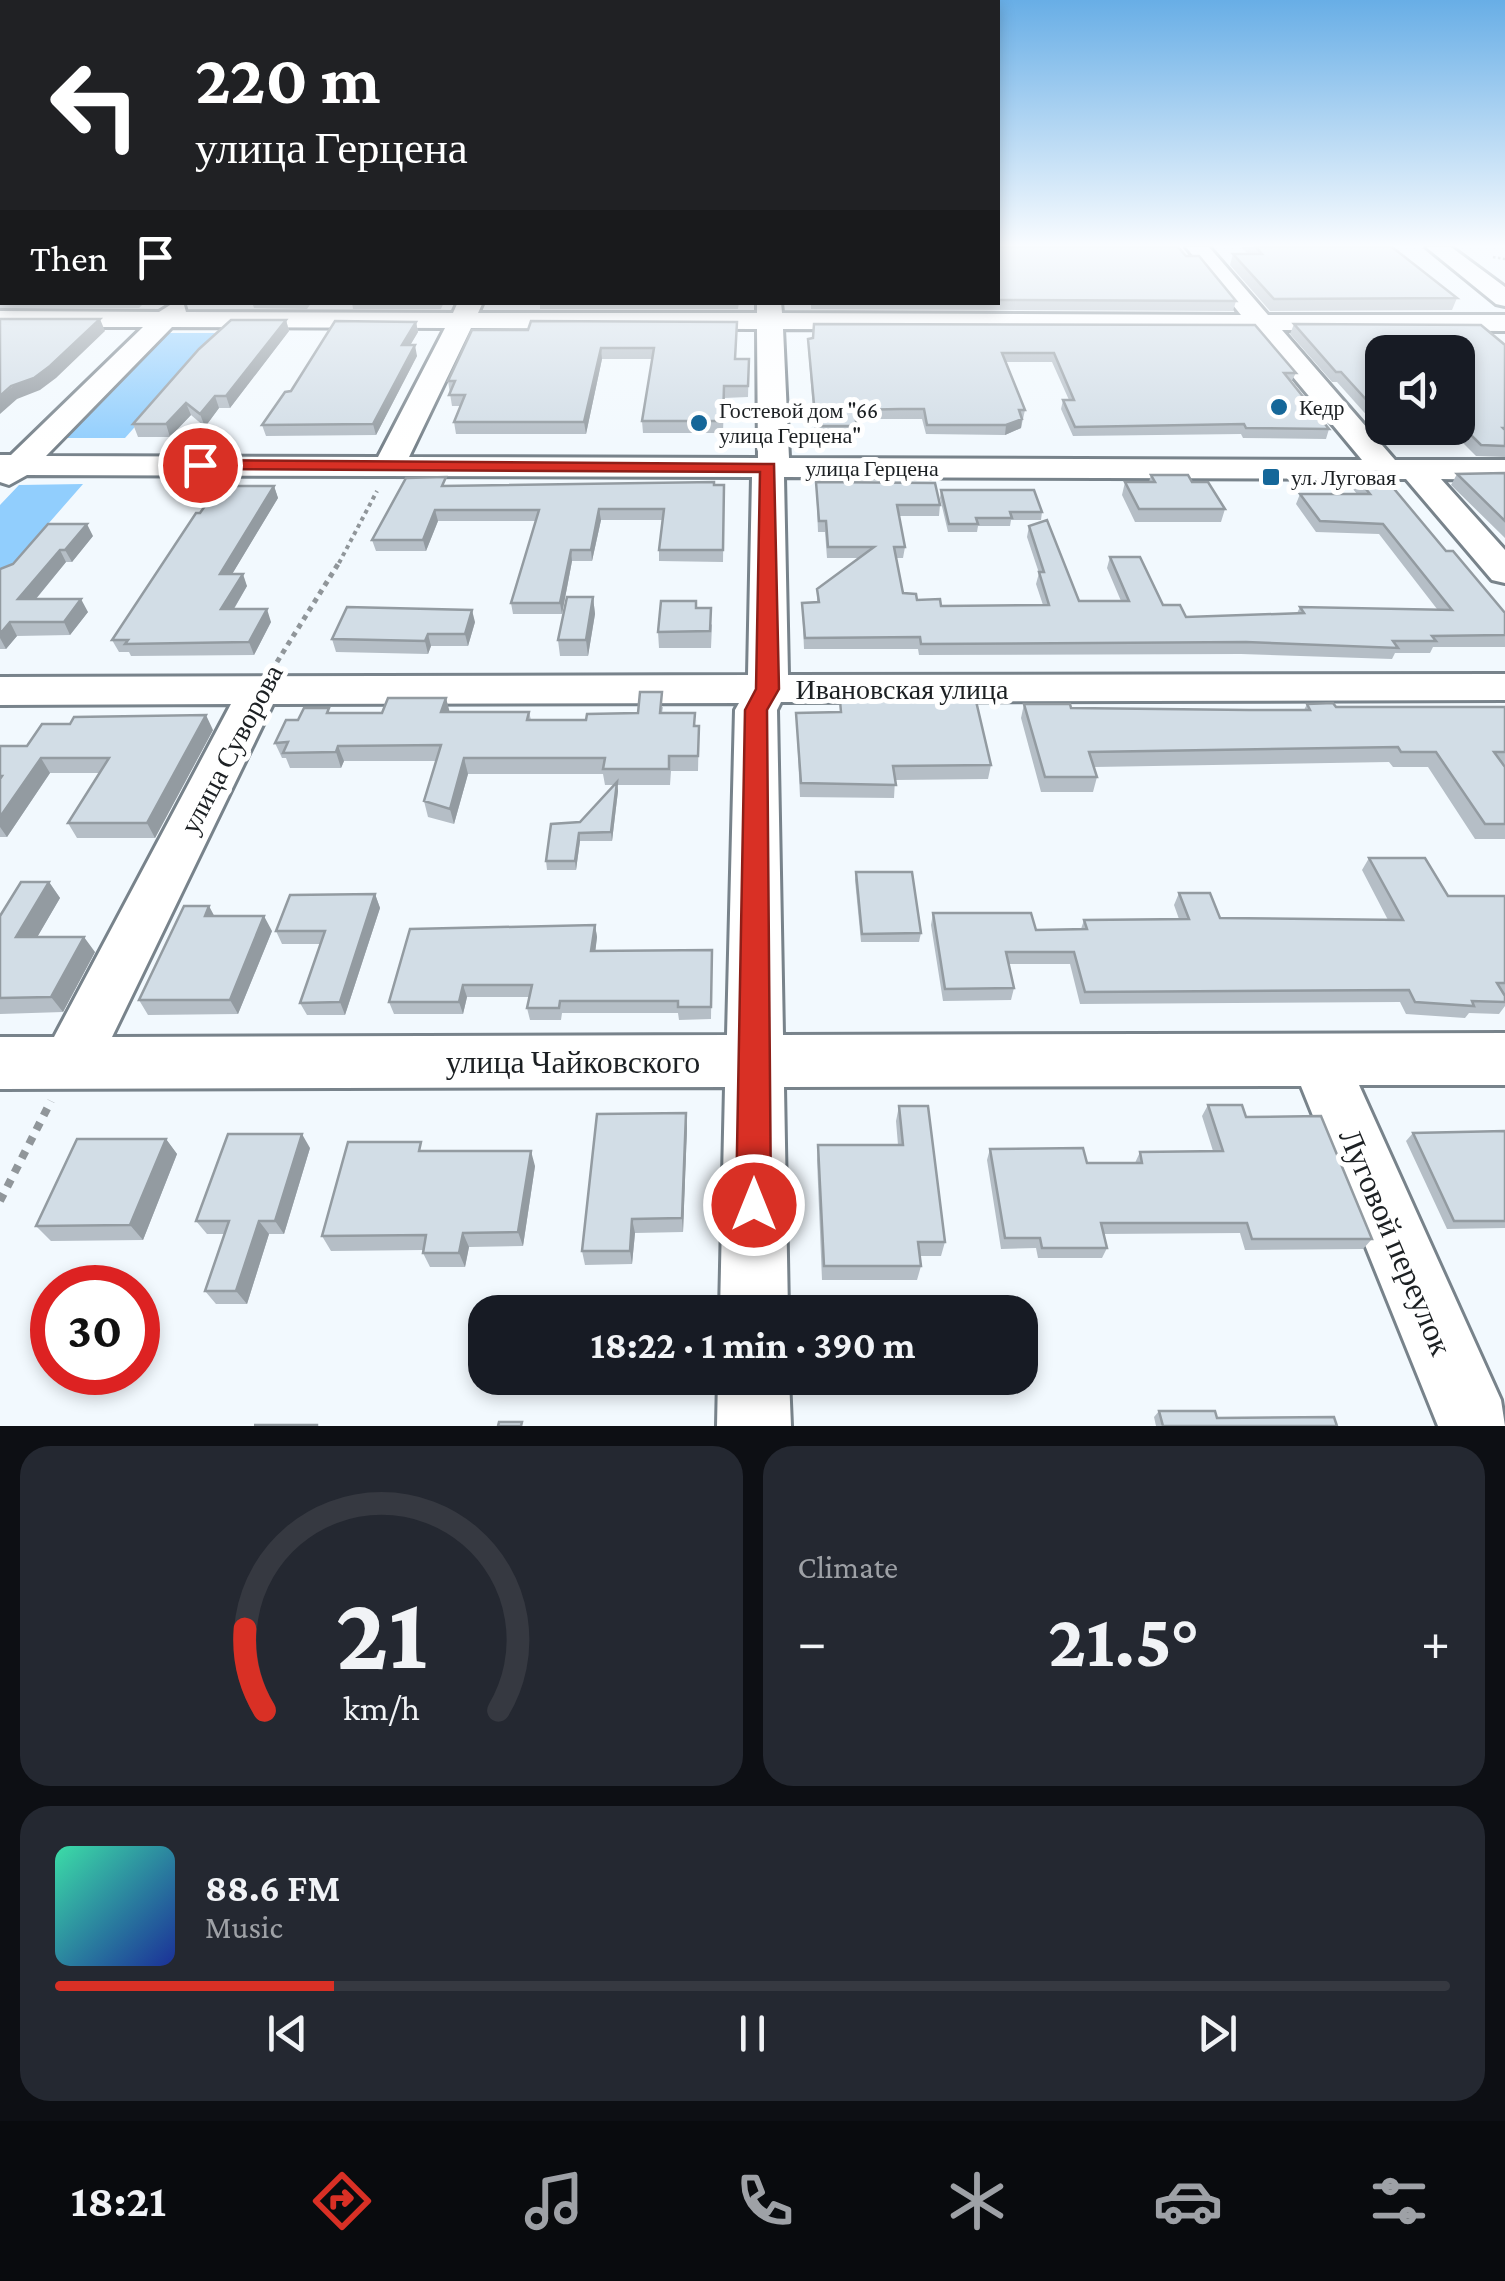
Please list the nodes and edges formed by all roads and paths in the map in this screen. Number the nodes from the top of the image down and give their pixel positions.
1 (119, 314) edge
2 (171, 314) edge
3 (466, 314) edge
4 (769, 314) edge
5 (845, 314) edge
6 (1253, 314) edge
7 (0, 319) edge
8 (1260, 322) junction
9 (1505, 323) edge
10 (390, 466) junction
11 (771, 467) junction
12 (1400, 469) junction
13 (1505, 470) edge
14 (6, 471) edge
15 (1505, 572) edge
16 (1505, 687) edge
17 (768, 689) junction
18 (0, 690) edge
19 (259, 690) junction
20 (1318, 1058) junction
21 (1505, 1059) edge
22 (753, 1061) junction
23 (0, 1063) edge
24 (70, 1063) junction
25 (0, 1200) edge
26 (754, 1295) edge
27 (754, 1395) edge
28 (754, 1426) edge
29 (1475, 1426) edge

1 - 7 street
2 - 14 street
3 - 10 street
4 - 11 street
5 - 8 street
6 - 8 street
8 - 9 street
8 - 12 street
10 - 11 street, улица Герцена
10 - 14 street, улица Герцена
10 - 19 path, улица Суворова
11 - 12 street, улица Герцена
11 - 17 street
12 - 13 street, улица Герцена
12 - 15 street
16 - 17 street, Ивановская улица
17 - 19 street, Ивановская улица
17 - 22 street
18 - 19 street, Ивановская улица
19 - 24 street, улица Суворова
20 - 21 street, улица Чайковского
20 - 22 street, улица Чайковского
20 - 29 street, Луговой переулок
22 - 24 street, улица Чайковского
22 - 26 street
23 - 24 street, улица Чайковского
24 - 25 path
27 - 28 street

